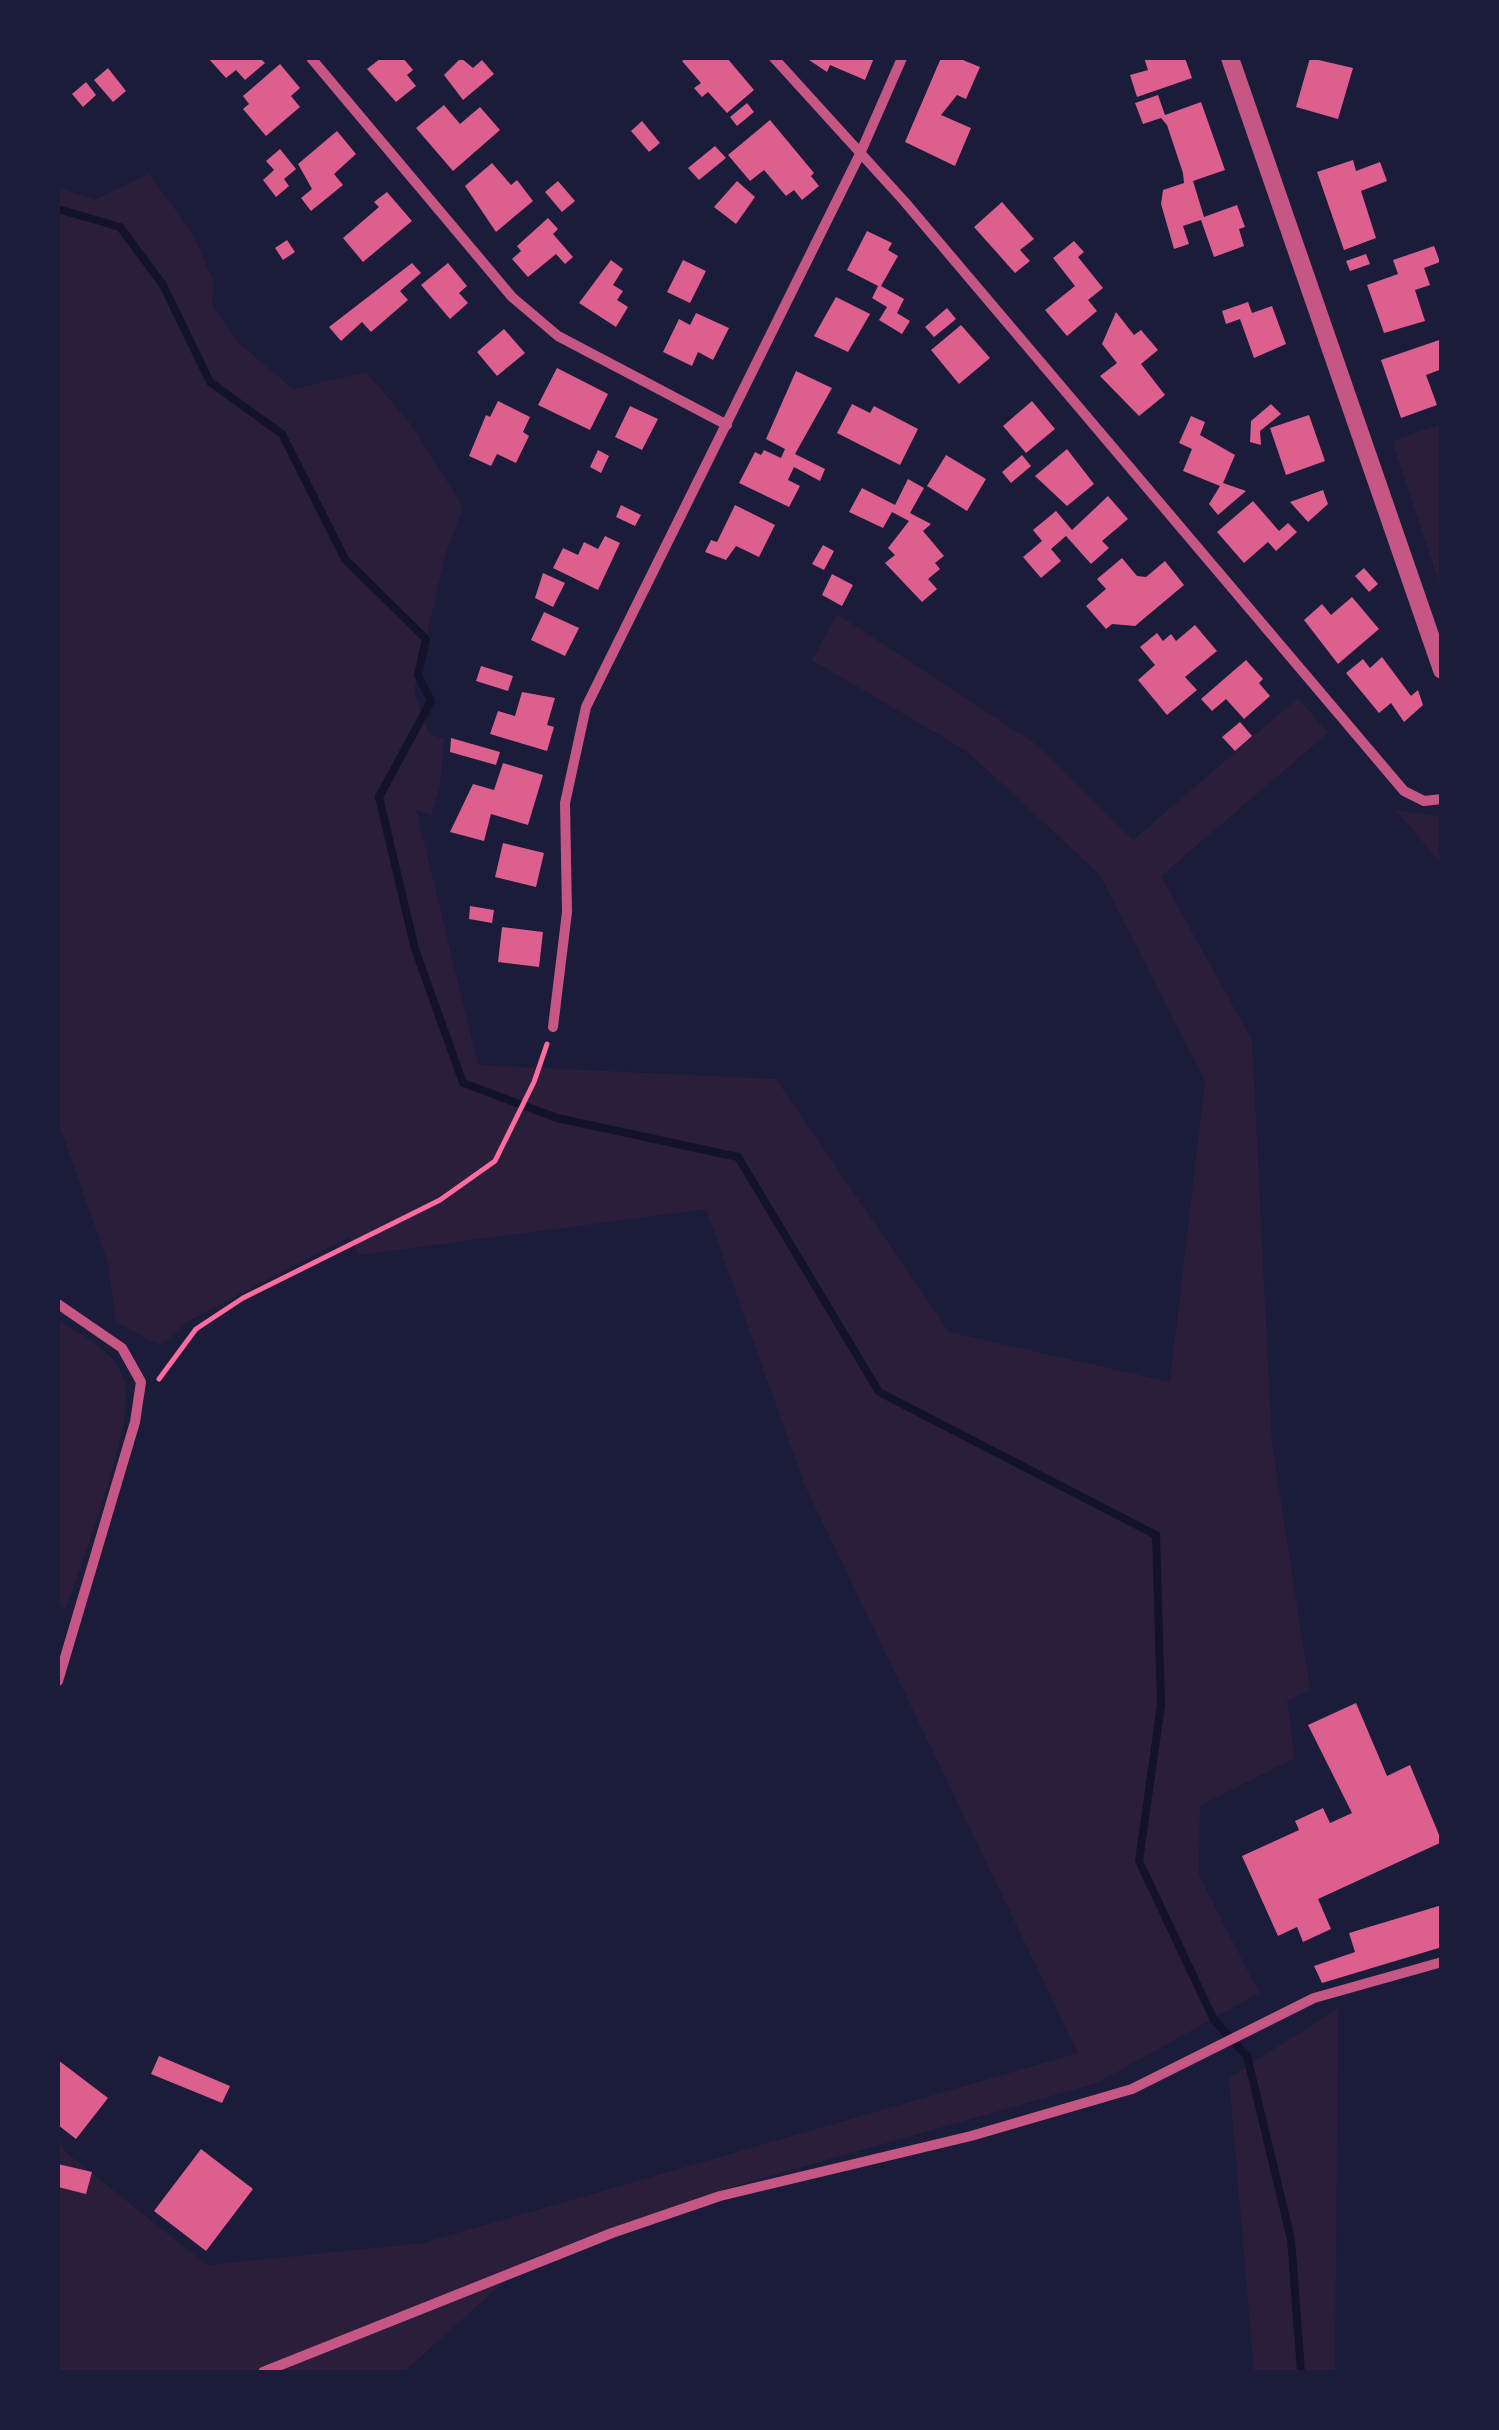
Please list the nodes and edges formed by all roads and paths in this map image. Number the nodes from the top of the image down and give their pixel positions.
1 (311, 58) edge
2 (774, 58) edge
3 (902, 58) edge
4 (1230, 58) edge
5 (859, 156) junction
6 (727, 425) junction
7 (1442, 670) edge
8 (1442, 798) edge
9 (553, 1026) joint
10 (58, 1304) edge
11 (137, 1409) junction
12 (58, 1681) edge
13 (1442, 1962) edge
14 (263, 2372) edge

1 - 6 street
2 - 5 street
3 - 5 street
4 - 7 street
5 - 6 street
5 - 8 street
6 - 9 street
9 - 11 path
10 - 11 street
11 - 12 street
13 - 14 street

